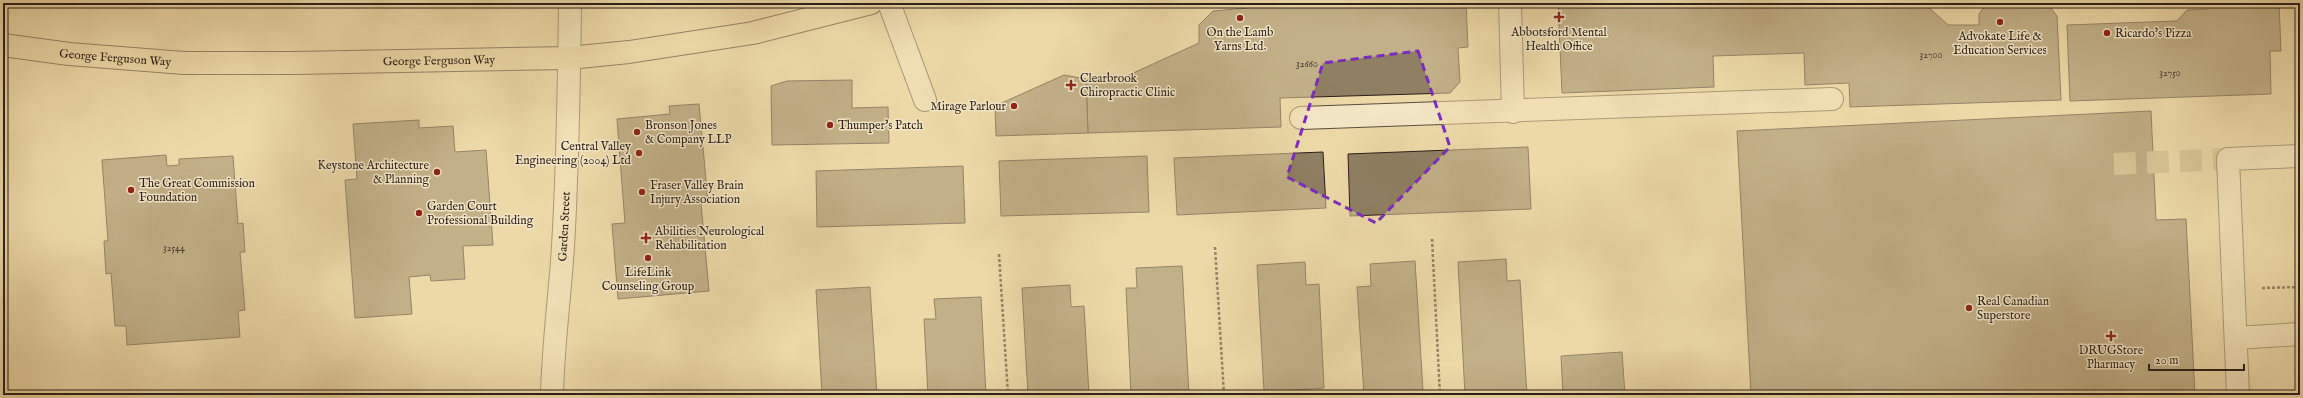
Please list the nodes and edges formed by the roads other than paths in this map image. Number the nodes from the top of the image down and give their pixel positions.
1 (570, 3) edge
2 (870, 3) edge
3 (889, 3) edge
4 (1510, 3) edge
5 (3, 45) edge
6 (570, 58) junction
7 (1832, 99) dead end
8 (925, 100) dead end
9 (1513, 112) junction
10 (1301, 118) dead end
11 (2300, 156) edge
12 (2300, 334) edge
13 (2236, 338) junction
14 (552, 395) edge
15 (2238, 395) edge

1 - 6 street, Garden Street
2 - 6 main road, George Ferguson Way
3 - 8 street
4 - 9 street
5 - 6 main road, George Ferguson Way
6 - 14 street, Garden Street
7 - 9 street
9 - 10 street
11 - 13 street
12 - 13 street
13 - 15 street

